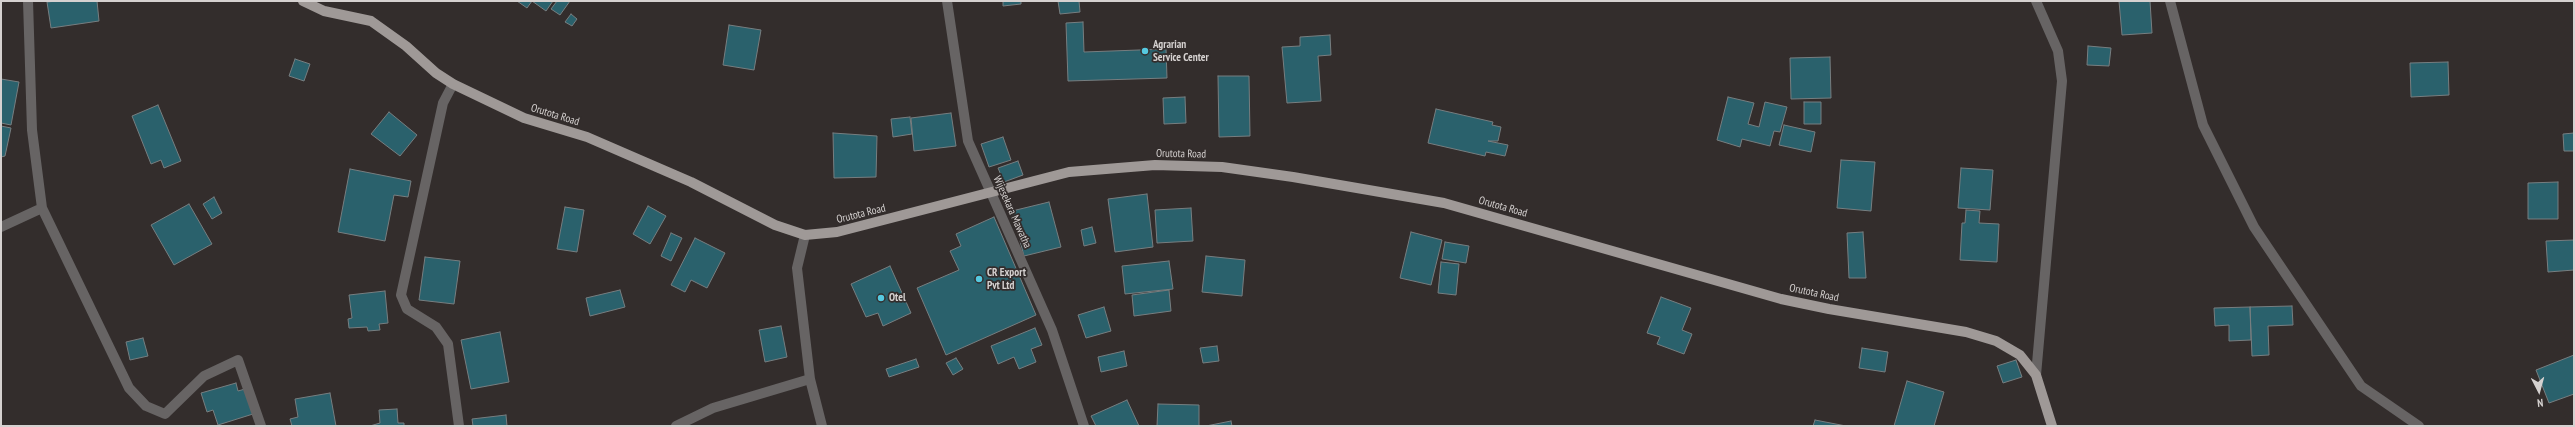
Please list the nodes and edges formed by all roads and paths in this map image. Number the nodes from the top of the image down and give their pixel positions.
1 (28, 1) edge
2 (303, 1) edge
3 (947, 1) edge
4 (2036, 1) edge
5 (2170, 1) edge
6 (453, 84) junction
7 (990, 192) junction
8 (42, 208) junction
9 (1, 227) edge
10 (805, 235) junction
11 (2036, 375) junction
12 (810, 379) junction
13 (261, 426) edge
14 (459, 426) edge
15 (676, 426) edge
16 (822, 426) edge
17 (1084, 426) edge
18 (2052, 426) edge
19 (2419, 426) edge

1 - 8 street
2 - 6 main road, Orutota Road
3 - 7 street, Wijesekara Mawatha
4 - 11 street
5 - 19 street
6 - 10 main road, Orutota Road
6 - 14 street
7 - 10 main road, Orutota Road
7 - 11 main road, Orutota Road
7 - 17 street, Wijesekara Mawatha
8 - 9 street
8 - 13 street
10 - 12 street
11 - 18 main road, Orutota Road
12 - 15 street
12 - 16 street

